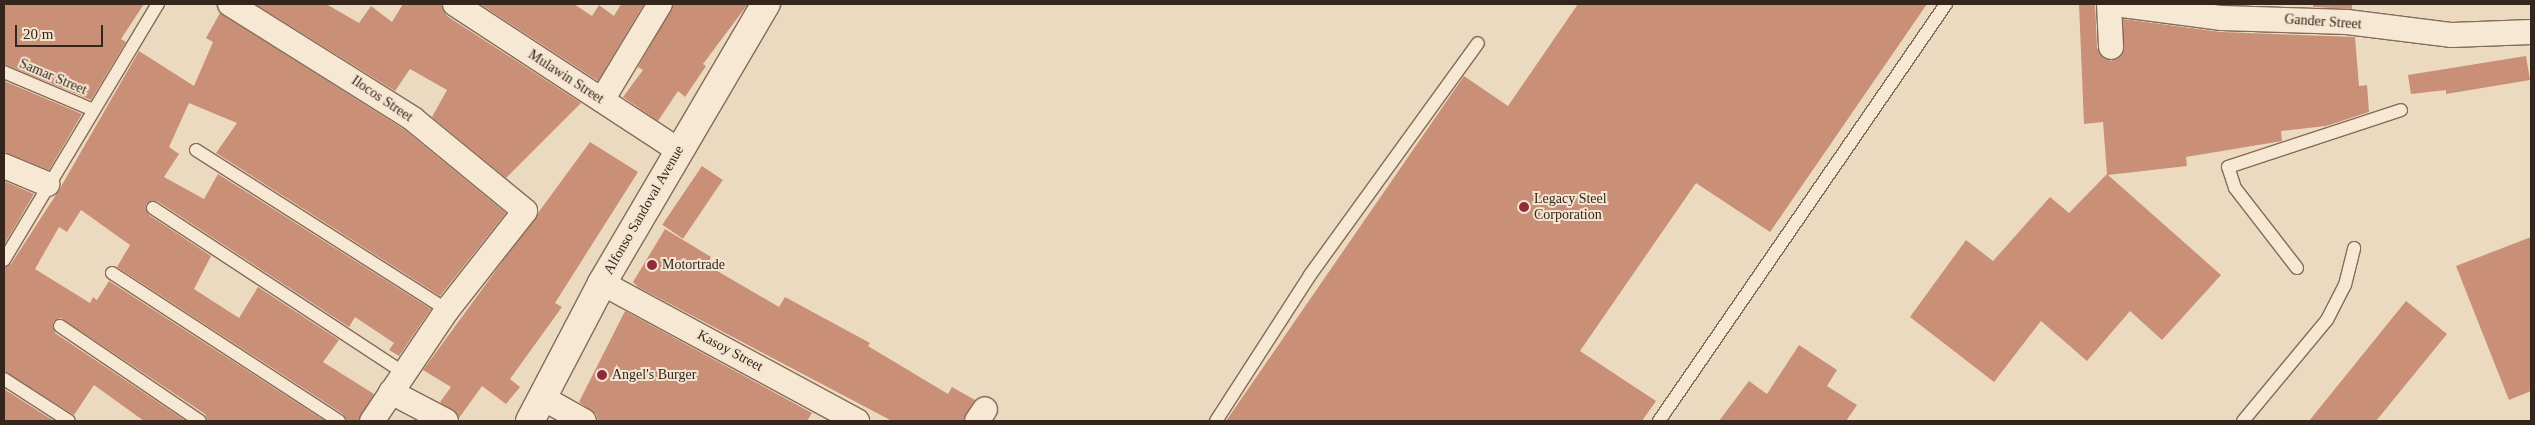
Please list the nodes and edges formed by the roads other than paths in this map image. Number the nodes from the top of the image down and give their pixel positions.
1 (158, 4) edge
2 (230, 4) edge
3 (455, 4) edge
4 (660, 4) edge
5 (766, 4) edge
6 (1946, 4) edge
7 (2108, 4) edge
8 (2115, 4) edge
9 (2263, 11) edge
10 (2531, 32) edge
11 (1478, 43) dead end
12 (2111, 47) dead end
13 (4, 72) edge
14 (602, 100) junction
15 (91, 109) junction
16 (2401, 110) dead end
17 (196, 150) dead end
18 (678, 150) junction
19 (4, 166) edge
20 (47, 184) junction
21 (153, 208) dead end
22 (2354, 248) dead end
23 (4, 260) edge
24 (2297, 268) dead end
25 (112, 273) dead end
26 (602, 283) junction
27 (447, 310) junction
28 (60, 326) dead end
29 (403, 372) junction
30 (4, 378) edge
31 (391, 392) junction
32 (541, 397) junction
33 (69, 421) edge
34 (200, 421) edge
35 (339, 421) edge
36 (372, 421) edge
37 (446, 421) edge
38 (530, 421) edge
39 (584, 421) edge
40 (857, 421) edge
41 (1216, 421) edge
42 (1659, 421) edge
43 (2243, 421) edge

1 - 15 lane
2 - 27 street, Ilocos Street
3 - 14 street, Mulawin Street
4 - 14 street
5 - 18 main road, Alfonso Sandoval Avenue
6 - 42 lane
7 - 12 street
8 - 9 street, Gander Street
9 - 10 street, Gander Street
11 - 41 lane
13 - 15 lane, Samar Street
14 - 18 street, Mulawin Street
15 - 20 lane
16 - 24 lane
17 - 27 lane
18 - 26 main road, Alfonso Sandoval Avenue
19 - 20 street
20 - 23 lane
21 - 29 lane
22 - 43 lane
25 - 35 lane
26 - 32 main road, Alfonso Sandoval Avenue
26 - 40 street, Kasoy Street
27 - 29 street
28 - 34 lane
29 - 31 street
30 - 33 lane
31 - 36 street
31 - 37 street
32 - 38 main road, Alfonso Sandoval Avenue
32 - 39 street

